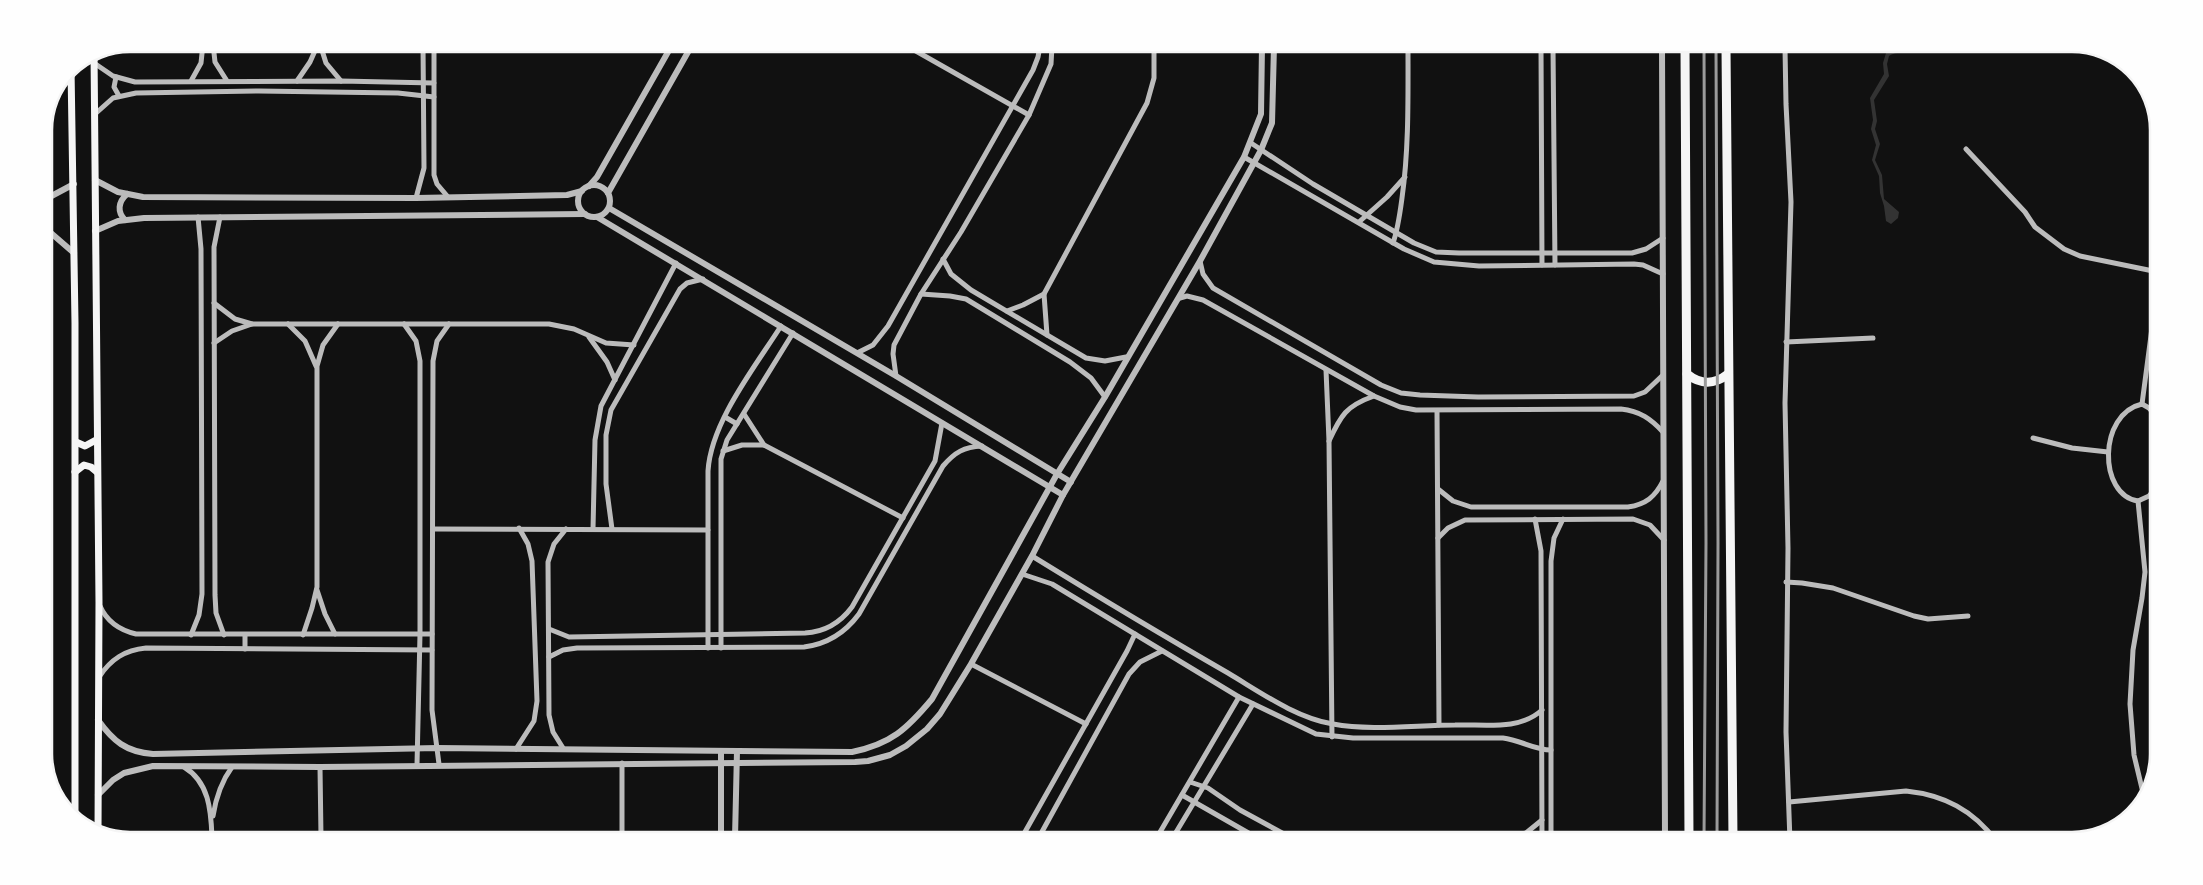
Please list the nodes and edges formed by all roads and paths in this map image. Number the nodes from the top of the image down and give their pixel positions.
1 (202, 52) edge
2 (214, 52) edge
3 (315, 52) edge
4 (322, 52) edge
5 (423, 52) edge
6 (434, 52) edge
7 (668, 52) edge
8 (688, 52) edge
9 (918, 52) edge
10 (1039, 52) edge
11 (1052, 52) edge
12 (1154, 52) edge
13 (1262, 52) edge
14 (1274, 52) edge
15 (1408, 52) edge
16 (1541, 52) edge
17 (1553, 52) edge
18 (1662, 52) edge
19 (1685, 52) edge
20 (1726, 52) edge
21 (1785, 52) edge
22 (94, 63) joint
23 (116, 77) junction
24 (191, 81) junction
25 (228, 81) junction
26 (258, 81) junction
27 (297, 81) junction
28 (341, 81) junction
29 (424, 83) junction
30 (434, 83) junction
31 (68, 84) edge
32 (258, 91) junction
33 (119, 96) junction
34 (424, 96) junction
35 (434, 97) junction
36 (1012, 105) junction
37 (94, 114) junction
38 (1029, 114) junction
39 (1251, 143) junction
40 (1966, 149) dead end
41 (1261, 150) junction
42 (1244, 157) junction
43 (1255, 163) junction
44 (1405, 176) junction
45 (95, 180) junction
46 (74, 184) junction
47 (589, 186) junction
48 (582, 190) junction
49 (608, 193) junction
50 (126, 194) junction
51 (52, 196) edge
52 (416, 198) junction
53 (448, 198) junction
54 (609, 208) junction
55 (585, 214) junction
56 (1365, 216) junction
57 (198, 217) junction
58 (220, 217) junction
59 (597, 217) junction
60 (125, 220) junction
61 (1358, 222) junction
62 (95, 231) junction
63 (1397, 233) junction
64 (52, 234) edge
65 (1663, 238) junction
66 (1393, 243) junction
67 (1436, 252) junction
68 (74, 253) junction
69 (1542, 253) junction
70 (1555, 253) junction
71 (943, 259) junction
72 (1200, 261) junction
73 (1434, 262) junction
74 (676, 263) junction
75 (1555, 265) junction
76 (1542, 266) junction
77 (2150, 270) edge
78 (1663, 274) junction
79 (703, 279) junction
80 (972, 290) junction
81 (921, 294) junction
82 (1044, 294) junction
83 (1180, 298) junction
84 (966, 299) junction
85 (214, 303) junction
86 (1007, 311) junction
87 (252, 324) junction
88 (287, 324) junction
89 (338, 324) junction
90 (404, 324) junction
91 (448, 324) junction
92 (781, 326) junction
93 (793, 333) junction
94 (1047, 335) junction
95 (589, 336) junction
96 (1873, 338) dead end
97 (1786, 342) junction
98 (214, 343) junction
99 (2150, 343) edge
100 (634, 344) junction
101 (1076, 352) junction
102 (857, 353) junction
103 (1126, 357) junction
104 (1070, 362) junction
105 (317, 366) junction
106 (1326, 370) junction
107 (1687, 374) junction
108 (1728, 374) junction
109 (1663, 375) junction
110 (896, 376) junction
111 (614, 380) junction
112 (1374, 396) junction
113 (1105, 397) junction
114 (2142, 404) junction
115 (2150, 409) edge
116 (1437, 411) junction
117 (744, 414) junction
118 (724, 417) junction
119 (201, 422) junction
120 (214, 422) junction
121 (942, 423) junction
122 (737, 424) junction
123 (1663, 432) junction
124 (2034, 438) dead end
125 (96, 440) junction
126 (1329, 441) junction
127 (76, 442) junction
128 (764, 445) junction
129 (982, 446) junction
130 (723, 451) junction
131 (2108, 452) junction
132 (935, 461) junction
133 (943, 466) junction
134 (75, 472) junction
135 (97, 472) junction
136 (1058, 474) junction
137 (1664, 480) junction
138 (1071, 482) junction
139 (1050, 488) junction
140 (1438, 489) junction
141 (1063, 495) junction
142 (2150, 495) edge
143 (2138, 501) junction
144 (902, 518) junction
145 (1535, 519) junction
146 (1563, 519) junction
147 (519, 528) junction
148 (433, 529) junction
149 (566, 529) junction
150 (593, 529) junction
151 (612, 529) junction
152 (708, 530) junction
153 (1438, 539) junction
154 (1664, 540) junction
155 (1032, 556) junction
156 (1022, 574) junction
157 (1786, 582) junction
158 (316, 587) junction
159 (99, 602) junction
160 (1968, 616) dead end
161 (548, 629) junction
162 (245, 634) junction
163 (335, 634) junction
164 (420, 634) junction
165 (432, 634) junction
166 (721, 634) junction
167 (1134, 634) junction
168 (191, 635) junction
169 (224, 635) junction
170 (303, 635) junction
171 (708, 635) junction
172 (245, 648) junction
173 (708, 648) junction
174 (721, 648) junction
175 (420, 650) junction
176 (432, 650) junction
177 (1162, 651) junction
178 (549, 656) junction
179 (971, 664) junction
180 (98, 677) junction
181 (1239, 697) junction
182 (1253, 704) junction
183 (1542, 710) junction
184 (98, 720) junction
185 (1086, 724) junction
186 (1332, 724) junction
187 (1439, 725) junction
188 (1332, 737) junction
189 (437, 748) junction
190 (563, 748) junction
191 (418, 749) junction
192 (516, 750) junction
193 (1542, 750) junction
194 (1551, 750) junction
195 (721, 751) junction
196 (737, 751) junction
197 (153, 754) junction
198 (622, 763) junction
199 (439, 764) junction
200 (720, 764) junction
201 (736, 764) junction
202 (417, 765) junction
203 (153, 766) junction
204 (182, 766) junction
205 (232, 767) junction
206 (320, 767) junction
207 (1190, 782) junction
208 (1202, 786) junction
209 (2142, 789) edge
210 (98, 795) junction
211 (1182, 795) junction
212 (1195, 802) junction
213 (1789, 802) junction
214 (75, 810) edge
215 (1542, 819) junction
216 (211, 824) junction
217 (98, 825) edge
218 (212, 832) edge
219 (321, 832) edge
220 (622, 832) edge
221 (721, 832) edge
222 (735, 832) edge
223 (1025, 832) edge
224 (1042, 832) edge
225 (1160, 832) edge
226 (1176, 832) edge
227 (1247, 832) edge
228 (1281, 832) edge
229 (1527, 832) edge
230 (1542, 832) edge
231 (1551, 832) edge
232 (1665, 832) edge
233 (1689, 832) edge
234 (1733, 832) edge
235 (1790, 832) edge
236 (1990, 832) edge

1 - 24 street
2 - 25 street
3 - 27 street
4 - 28 street
5 - 29 street
6 - 30 street
7 - 47 street
8 - 49 street
9 - 36 street
10 - 36 street
11 - 38 street
12 - 82 street
13 - 39 street
14 - 41 street
15 - 44 street
16 - 69 street
17 - 70 street
18 - 65 street
19 - 107 highway
20 - 108 highway
21 - 97 street
22 - 23 street
22 - 37 main road
23 - 24 street
23 - 33 street
24 - 25 street
25 - 26 street
26 - 27 street
26 - 32 street
27 - 28 street
28 - 29 street
29 - 30 street
29 - 34 street
30 - 35 street
31 - 46 main road
32 - 33 street
32 - 34 street
33 - 37 street
34 - 35 street
34 - 52 street
35 - 53 street
36 - 38 street
36 - 102 street
37 - 45 main road
38 - 71 street
39 - 41 street
39 - 42 street
40 - 77 street
41 - 43 street
41 - 56 street
42 - 43 street
42 - 103 street
43 - 61 street
43 - 72 street
44 - 56 street
44 - 63 street
45 - 50 street
45 - 62 main road
46 - 51 street
46 - 68 main road
47 - 48 street
47 - 49 street
48 - 53 street
48 - 55 street
49 - 54 street
50 - 52 street
50 - 60 street
52 - 53 street
54 - 59 street
54 - 102 street
55 - 58 street
55 - 59 street
56 - 61 street
56 - 63 street
57 - 58 street
57 - 60 street
57 - 119 street
58 - 85 street
59 - 74 street
60 - 62 street
61 - 66 street
62 - 125 main road
63 - 66 street
63 - 67 street
64 - 68 street
65 - 70 street
65 - 78 street
66 - 73 street
67 - 69 street
67 - 73 street
68 - 127 main road
69 - 70 street
69 - 76 street
70 - 75 street
71 - 80 street
71 - 81 street
72 - 83 street
72 - 109 street
73 - 76 street
74 - 79 street
74 - 100 street
75 - 76 street
75 - 78 street
78 - 109 street
79 - 92 street
79 - 151 street
80 - 84 street
80 - 86 street
81 - 84 street
81 - 110 street
82 - 86 street
82 - 94 street
83 - 106 street
83 - 138 street
84 - 104 street
85 - 87 street
85 - 98 street
86 - 94 street
87 - 88 street
87 - 98 street
88 - 89 street
88 - 105 street
89 - 90 street
89 - 105 street
90 - 91 street
90 - 164 street
91 - 95 street
91 - 148 street
92 - 93 street
92 - 118 street
93 - 117 street
93 - 121 street
94 - 101 street
95 - 100 street
95 - 111 street
96 - 97 street
97 - 157 street
98 - 120 street
99 - 114 street
100 - 111 street
101 - 103 street
101 - 104 street
102 - 110 street
103 - 113 street
104 - 113 street
105 - 158 street
106 - 112 street
106 - 126 street
107 - 108 highway
107 - 233 highway
108 - 234 highway
109 - 123 street
110 - 136 street
111 - 150 street
112 - 116 street
112 - 126 street
113 - 136 street
114 - 115 street
114 - 131 street
116 - 123 street
116 - 140 street
117 - 122 street
117 - 128 street
118 - 122 street
118 - 152 street
119 - 120 street
119 - 168 street
120 - 169 street
121 - 129 street
121 - 132 street
122 - 130 street
123 - 137 street
124 - 131 street
125 - 127 main road
125 - 135 main road
126 - 186 street
127 - 134 main road
128 - 130 street
128 - 144 street
129 - 133 street
129 - 139 street
130 - 166 street
131 - 143 street
132 - 133 street
132 - 144 street
133 - 174 street
134 - 135 main road
134 - 214 main road
135 - 159 main road
136 - 138 street
136 - 139 street
137 - 140 street
137 - 154 street
138 - 141 street
139 - 141 street
139 - 196 street
140 - 153 street
141 - 155 street
142 - 143 street
143 - 209 street
144 - 166 street
145 - 146 street
145 - 153 street
145 - 183 street
146 - 154 street
146 - 194 street
147 - 148 street
147 - 149 street
147 - 192 street
148 - 165 street
149 - 150 street
149 - 161 street
150 - 151 street
151 - 152 street
152 - 171 street
153 - 187 street
154 - 232 street
155 - 156 street
155 - 186 street
156 - 167 street
156 - 179 street
157 - 160 street
157 - 213 street
158 - 163 street
158 - 170 street
159 - 168 street
159 - 180 main road
161 - 171 street
161 - 178 street
162 - 169 street
162 - 170 street
162 - 172 street
163 - 164 street
163 - 170 street
164 - 165 street
164 - 175 street
165 - 176 street
166 - 171 street
166 - 174 street
167 - 177 street
167 - 185 street
168 - 169 street
171 - 173 street
172 - 175 street
172 - 180 street
173 - 174 street
173 - 178 street
175 - 176 street
175 - 191 street
176 - 189 street
177 - 181 street
177 - 224 street
178 - 190 street
179 - 185 street
179 - 201 street
180 - 184 main road
181 - 182 street
181 - 207 street
182 - 188 street
182 - 208 street
183 - 187 street
183 - 193 street
184 - 197 street
184 - 210 main road
185 - 223 street
186 - 187 street
186 - 188 street
188 - 193 street
189 - 191 street
189 - 192 street
189 - 199 street
190 - 192 street
190 - 195 street
191 - 197 street
191 - 202 street
193 - 194 street
193 - 215 street
194 - 231 street
195 - 196 street
195 - 200 street
196 - 201 street
197 - 203 street
198 - 199 street
198 - 200 street
198 - 220 street
199 - 202 street
200 - 201 street
200 - 221 street
201 - 222 street
202 - 206 street
203 - 204 street
203 - 210 street
204 - 205 street
204 - 216 street
205 - 206 street
205 - 216 street
206 - 219 street
207 - 208 street
207 - 211 street
208 - 212 street
208 - 228 street
210 - 217 main road
211 - 212 street
211 - 225 street
212 - 226 street
212 - 227 street
213 - 235 street
213 - 236 street
215 - 229 street
215 - 230 street
216 - 218 street

